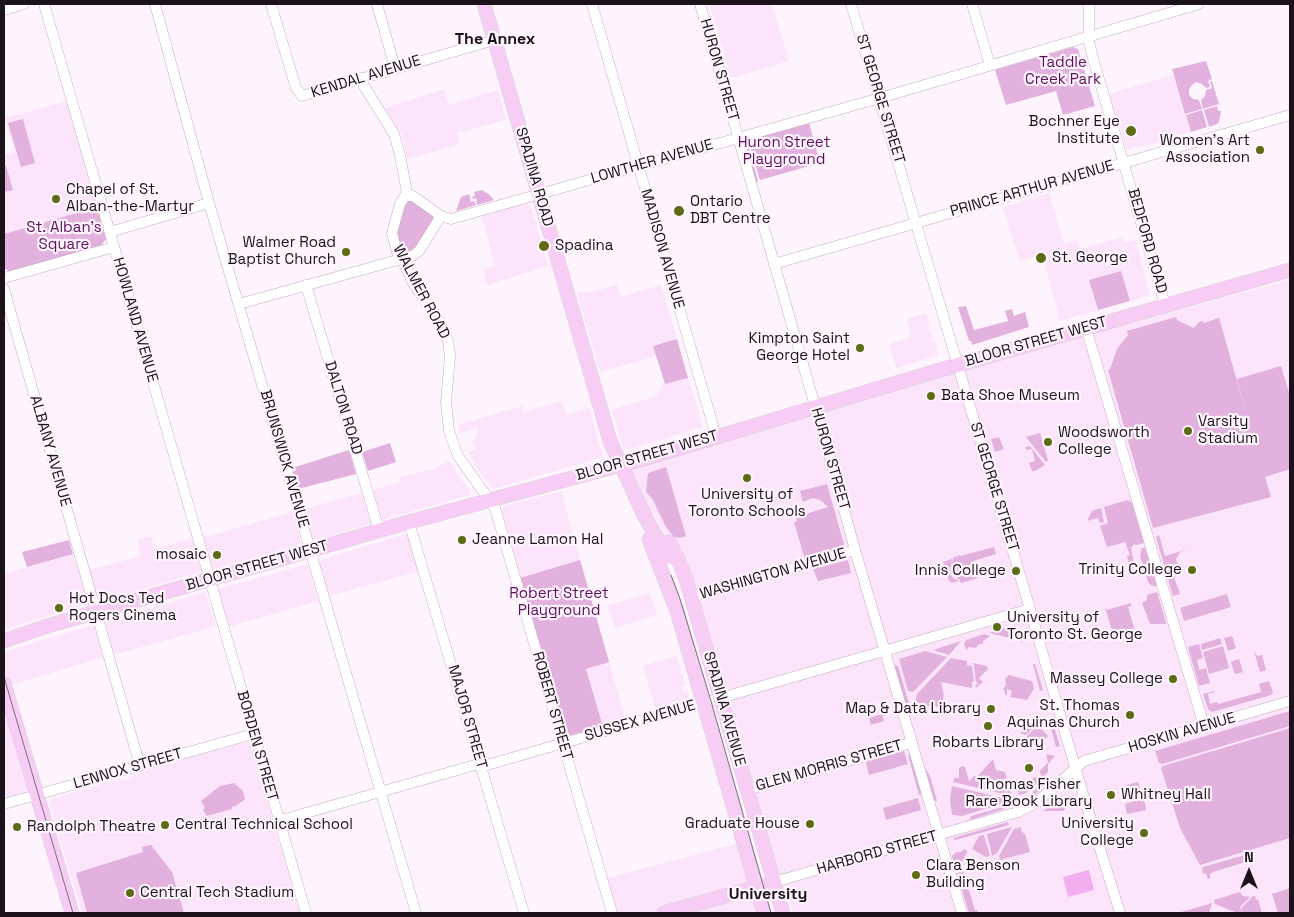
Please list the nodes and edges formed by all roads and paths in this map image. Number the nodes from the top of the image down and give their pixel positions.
1 (24, 4) edge
2 (44, 4) edge
3 (155, 4) edge
4 (272, 4) edge
5 (377, 4) edge
6 (484, 4) edge
7 (592, 4) edge
8 (700, 4) edge
9 (851, 4) edge
10 (972, 4) edge
11 (1089, 4) edge
12 (1199, 4) edge
13 (4, 10) edge
14 (1089, 36) junction
15 (494, 40) junction
16 (990, 65) junction
17 (395, 68) junction
18 (361, 78) junction
19 (879, 98) junction
20 (1290, 115) edge
21 (738, 138) junction
22 (1123, 162) junction
23 (638, 167) junction
24 (539, 194) junction
25 (406, 196) junction
26 (209, 202) junction
27 (441, 216) junction
28 (917, 222) junction
29 (110, 232) junction
30 (114, 247) junction
31 (400, 259) junction
32 (774, 264) junction
33 (1290, 270) edge
34 (4, 278) edge
35 (306, 285) junction
36 (4, 289) edge
37 (239, 304) junction
38 (1164, 305) junction
39 (1086, 328) junction
40 (958, 364) junction
41 (815, 406) junction
42 (716, 436) junction
43 (620, 465) junction
44 (490, 500) junction
45 (409, 522) junction
46 (379, 530) junction
47 (310, 550) junction
48 (855, 550) junction
49 (667, 556) junction
50 (209, 580) junction
51 (692, 597) junction
52 (1030, 609) junction
53 (96, 612) junction
54 (4, 641) edge
55 (885, 651) junction
56 (4, 684) edge
57 (721, 698) junction
58 (1290, 701) edge
59 (704, 703) junction
60 (1204, 726) junction
61 (253, 734) junction
62 (911, 743) junction
63 (563, 744) junction
64 (140, 766) junction
65 (482, 766) junction
66 (1076, 768) junction
67 (747, 790) junction
68 (381, 792) junction
69 (36, 795) junction
70 (4, 804) edge
71 (278, 821) junction
72 (940, 835) junction
73 (774, 882) junction
74 (756, 888) junction
75 (72, 913) edge
76 (306, 913) edge
77 (416, 913) edge
78 (524, 913) edge
79 (612, 913) edge
80 (664, 913) edge
81 (764, 913) edge
82 (783, 913) edge
83 (962, 913) edge
84 (1120, 913) edge

1 - 13 street
2 - 29 street, HOWLAND AVENUE
3 - 26 street, BRUNSWICK AVENUE
4 - 18 street, KENDAL AVENUE
5 - 17 street
6 - 15 main road, SPADINA ROAD
7 - 23 street, MADISON AVENUE
8 - 21 street, HURON STREET
9 - 19 street, ST GEORGE STREET
10 - 16 street
11 - 14 street, BEDFORD ROAD
12 - 14 street, LOWTHER AVENUE
14 - 16 street, LOWTHER AVENUE
14 - 22 street, BEDFORD ROAD
15 - 17 street, KENDAL AVENUE
15 - 24 main road, SPADINA ROAD
16 - 19 street, LOWTHER AVENUE
17 - 18 street, KENDAL AVENUE
18 - 25 street
19 - 21 street, LOWTHER AVENUE
19 - 28 street, ST GEORGE STREET
20 - 22 street, PRINCE ARTHUR AVENUE
21 - 23 street, LOWTHER AVENUE
21 - 32 street, HURON STREET
22 - 28 street, PRINCE ARTHUR AVENUE
22 - 38 street, BEDFORD ROAD
23 - 24 street, LOWTHER AVENUE
23 - 42 street, MADISON AVENUE
24 - 27 street, LOWTHER AVENUE
24 - 43 main road, SPADINA ROAD
25 - 27 street
25 - 31 street, WALMER ROAD
26 - 29 street
26 - 37 street, BRUNSWICK AVENUE
27 - 31 street
28 - 32 street, PRINCE ARTHUR AVENUE
28 - 40 street, ST GEORGE STREET
29 - 30 street, HOWLAND AVENUE
30 - 34 street
30 - 50 street, HOWLAND AVENUE
31 - 35 street
31 - 44 street, WALMER ROAD
32 - 41 street, HURON STREET
33 - 38 main road, BLOOR STREET WEST
35 - 37 street
35 - 46 street, DALTON ROAD
36 - 53 street, ALBANY AVENUE
37 - 47 street, BRUNSWICK AVENUE
38 - 39 main road, BLOOR STREET WEST
39 - 40 main road, BLOOR STREET WEST
39 - 60 street
40 - 41 main road, BLOOR STREET WEST
40 - 52 street, ST GEORGE STREET
41 - 42 main road, BLOOR STREET WEST
41 - 48 street, HURON STREET
42 - 43 main road, BLOOR STREET WEST
43 - 44 main road, BLOOR STREET WEST
43 - 49 main road, SPADINA AVENUE
44 - 45 main road, BLOOR STREET WEST
44 - 63 street, ROBERT STREET
45 - 46 main road, BLOOR STREET WEST
45 - 65 street, MAJOR STREET
46 - 47 main road, BLOOR STREET WEST
47 - 50 main road, BLOOR STREET WEST
47 - 68 street, BRUNSWICK AVENUE
48 - 51 street, WASHINGTON AVENUE
48 - 55 street, HURON STREET
49 - 51 main road, SPADINA AVENUE
49 - 59 main road, SPADINA AVENUE
50 - 53 main road, BLOOR STREET WEST
50 - 61 street, BORDEN STREET
51 - 57 main road, SPADINA AVENUE
52 - 55 street, SUSSEX AVENUE
52 - 66 street, ST GEORGE STREET
53 - 54 main road, BLOOR STREET WEST
53 - 64 street, ALBANY AVENUE
55 - 57 street, SUSSEX AVENUE
55 - 62 street, HURON STREET
56 - 69 main road
57 - 59 street, SUSSEX AVENUE
57 - 67 main road, SPADINA AVENUE
58 - 60 street, HOSKIN AVENUE
59 - 63 street, SUSSEX AVENUE
59 - 74 main road, SPADINA AVENUE
60 - 66 street, HOSKIN AVENUE
61 - 64 street, LENNOX STREET
61 - 71 street, BORDEN STREET
62 - 67 street, GLEN MORRIS STREET
62 - 72 street, HURON STREET
63 - 65 street, SUSSEX AVENUE
63 - 79 street, ROBERT STREET
64 - 69 street, LENNOX STREET
65 - 68 street, SUSSEX AVENUE
65 - 78 street, MAJOR STREET
66 - 72 street, HARBORD STREET
66 - 84 street, ST GEORGE STREET
67 - 73 main road, SPADINA AVENUE
68 - 71 street, SUSSEX AVENUE
68 - 77 street, BRUNSWICK AVENUE
69 - 70 street, LENNOX STREET
69 - 75 main road
71 - 76 street, BORDEN STREET
72 - 73 street, HARBORD STREET
72 - 83 street, HURON STREET
73 - 74 main road, HARBORD STREET
73 - 82 main road, SPADINA AVENUE
74 - 80 main road, HARBORD STREET
74 - 81 main road, SPADINA AVENUE

